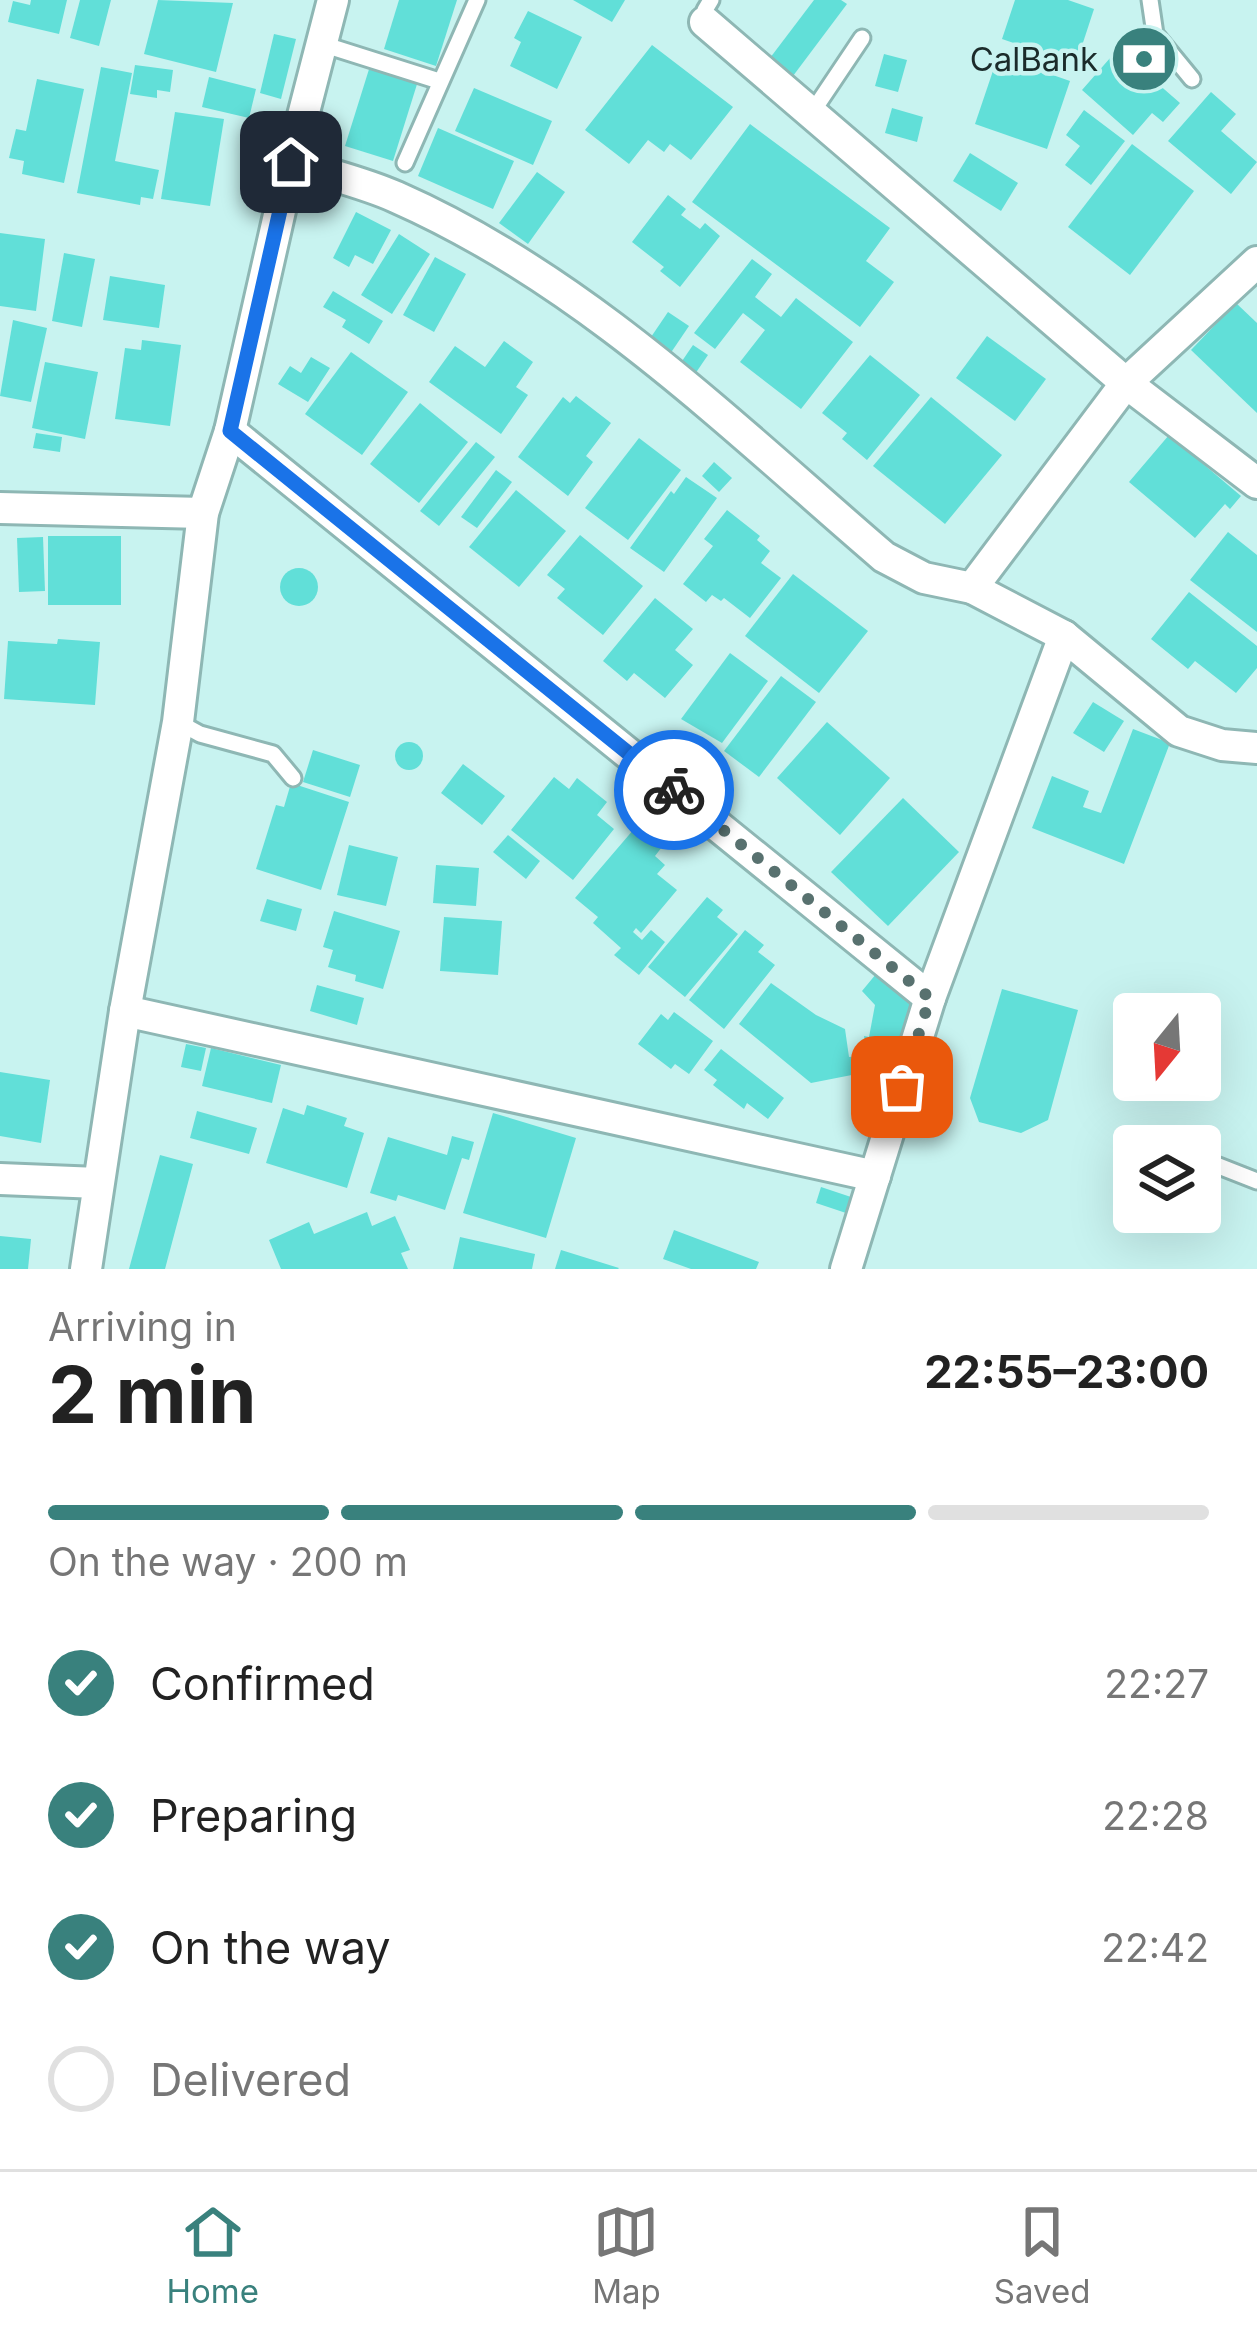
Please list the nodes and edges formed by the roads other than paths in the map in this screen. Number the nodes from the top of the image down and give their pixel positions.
1 (333, 0) edge
2 (477, 0) edge
3 (1150, 0) edge
4 (708, 11) edge
5 (862, 38) dead end
6 (322, 44) junction
7 (1192, 79) dead end
8 (439, 82) junction
9 (813, 111) junction
10 (291, 162) junction
11 (405, 163) dead end
12 (1257, 262) edge
13 (1126, 382) junction
14 (230, 431) junction
15 (1257, 483) edge
16 (0, 508) edge
17 (203, 514) junction
18 (972, 588) junction
19 (1064, 636) junction
20 (178, 722) junction
21 (1257, 748) edge
22 (293, 778) dead end
23 (930, 998) junction
24 (125, 1011) junction
25 (1221, 1167) edge
26 (875, 1176) junction
27 (0, 1179) edge
28 (1257, 1181) edge
29 (98, 1183) junction
30 (86, 1269) edge
31 (846, 1269) edge

1 - 6 street
2 - 8 lane
3 - 7 lane
4 - 9 street
5 - 9 lane
6 - 8 lane
6 - 10 street
8 - 11 lane
9 - 13 street
10 - 14 street
10 - 18 street
12 - 13 street
13 - 15 street
13 - 18 street
14 - 17 street
14 - 23 street
16 - 17 street
17 - 20 street
18 - 19 street
19 - 21 street
19 - 23 street
20 - 22 lane
20 - 24 street
23 - 26 street
24 - 26 street
24 - 29 street
25 - 28 lane
26 - 31 street
27 - 29 street
29 - 30 street

